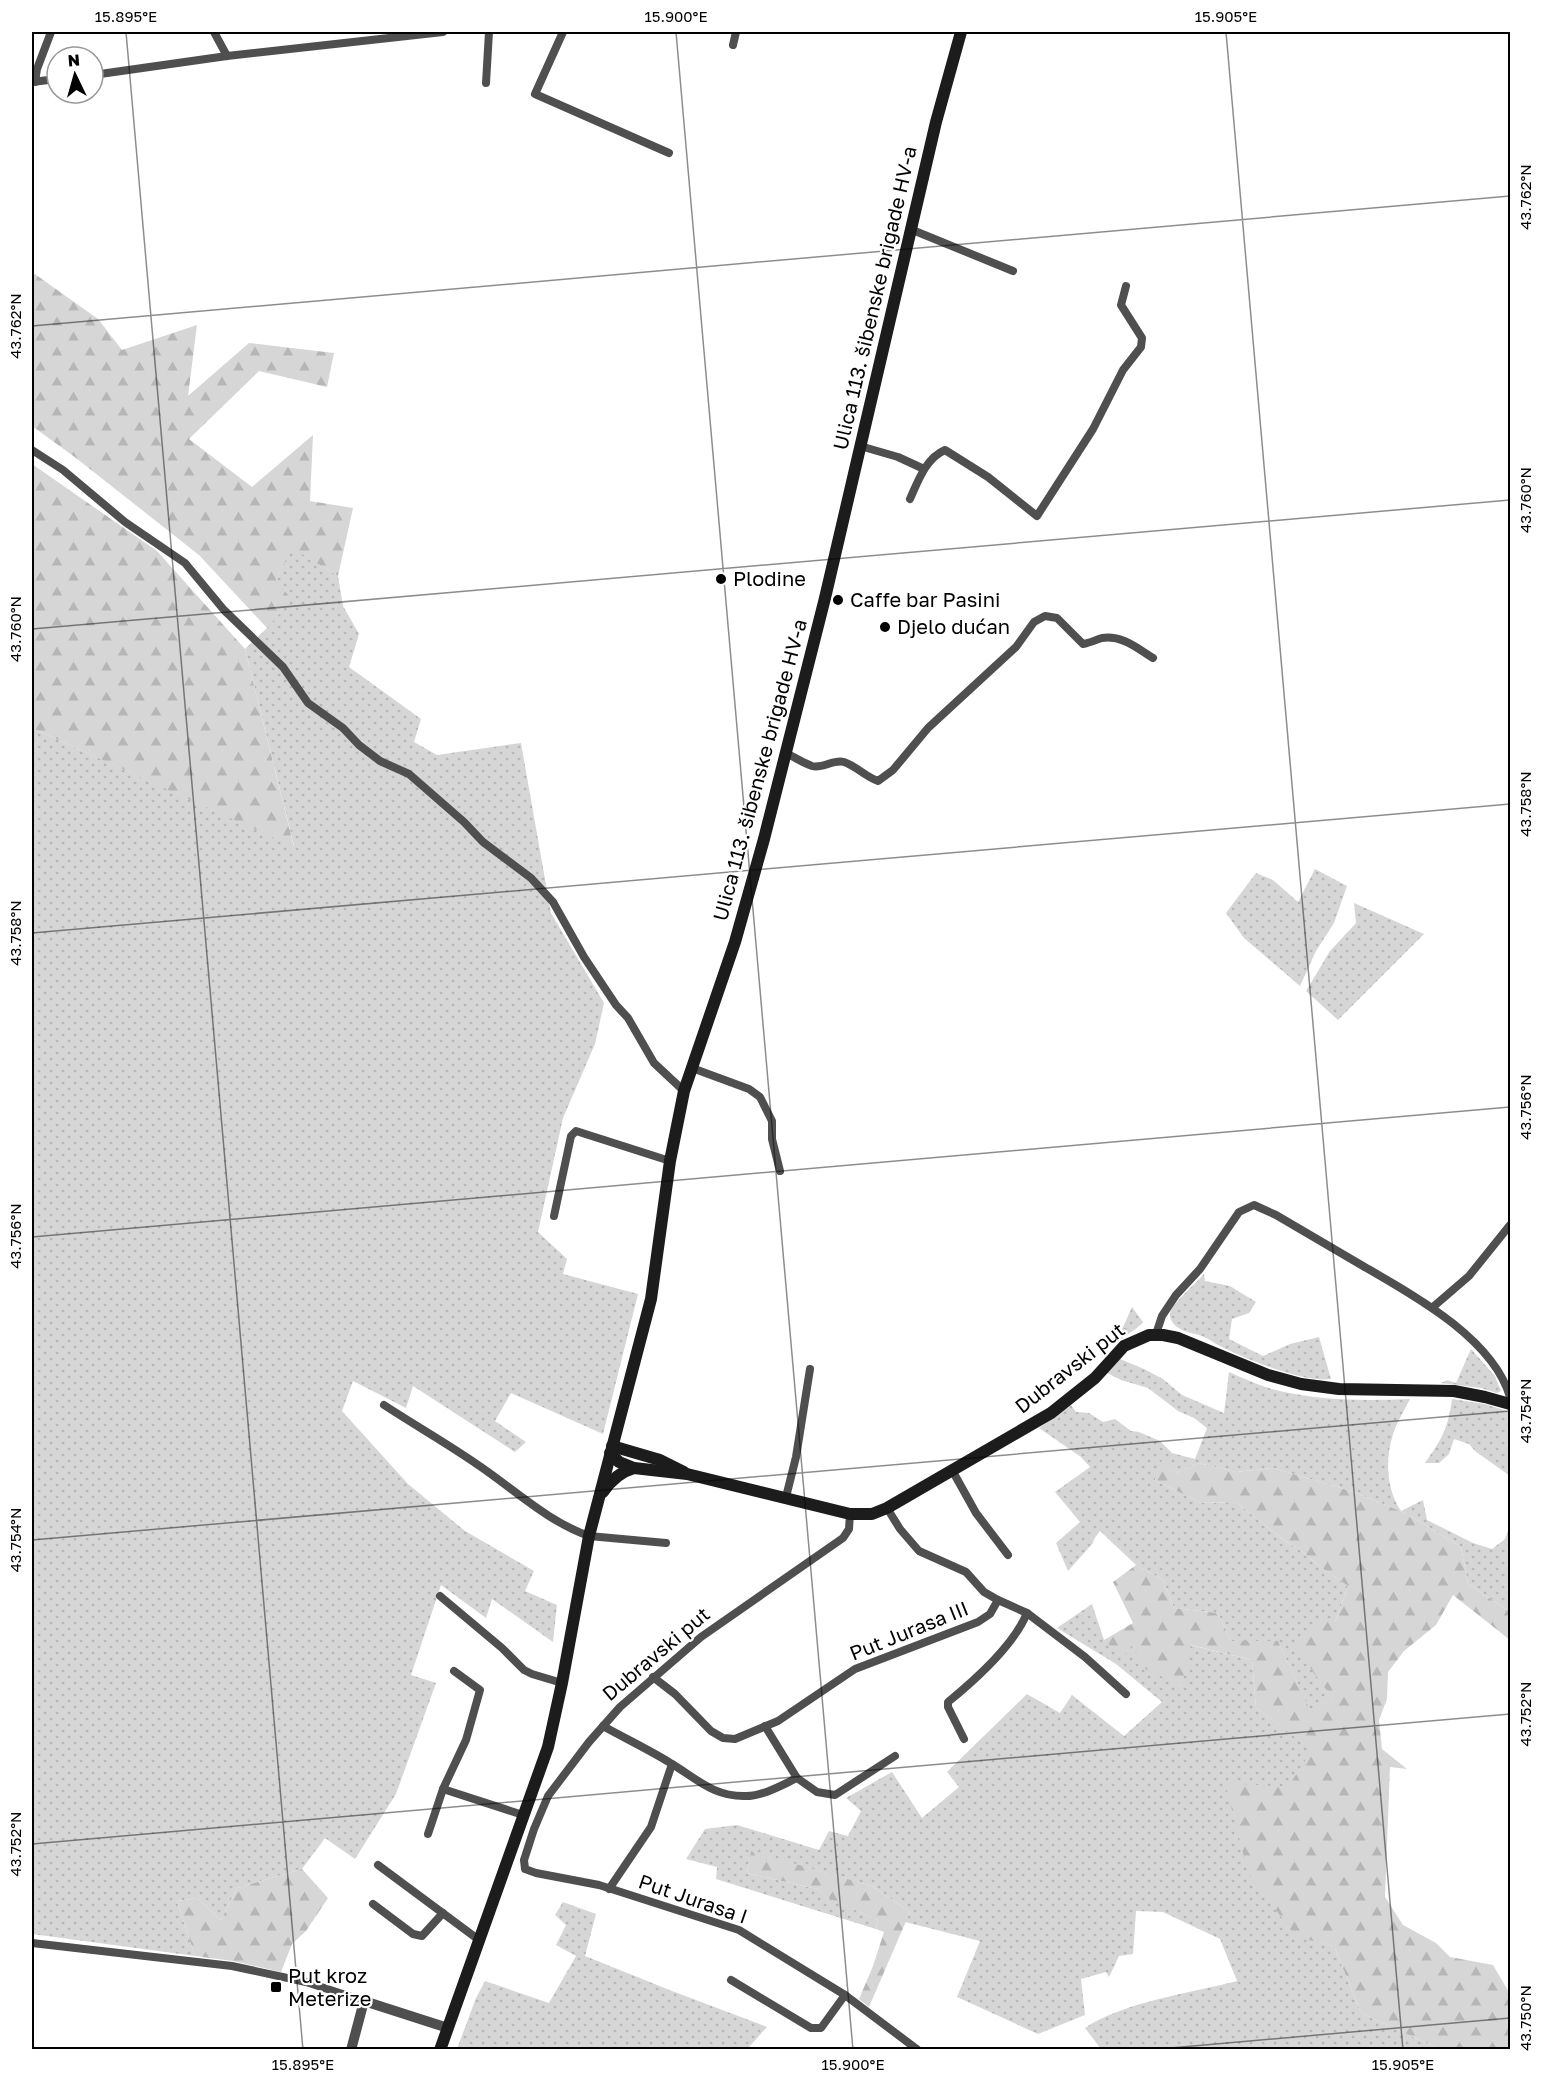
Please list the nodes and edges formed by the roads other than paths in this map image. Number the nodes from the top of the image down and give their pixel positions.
1 (51, 32) edge
2 (214, 32) edge
3 (443, 32) edge
4 (489, 32) edge
5 (563, 32) edge
6 (736, 32) edge
7 (958, 33) edge
8 (733, 45) dead end
9 (227, 56) junction
10 (105, 73) edge
11 (33, 82) edge
12 (486, 83) dead end
13 (669, 153) dead end
14 (910, 228) junction
15 (1013, 271) dead end
16 (1126, 286) dead end
17 (860, 446) junction
18 (32, 450) edge
19 (924, 469) junction
20 (910, 499) dead end
21 (1153, 658) dead end
22 (786, 753) junction
23 (692, 1068) junction
24 (684, 1091) junction
25 (670, 1161) junction
26 (780, 1171) dead end
27 (554, 1216) dead end
28 (1510, 1224) edge
29 (1433, 1307) junction
30 (1156, 1334) junction
31 (810, 1369) dead end
32 (1510, 1397) edge
33 (1510, 1404) edge
34 (384, 1405) dead end
35 (611, 1449) junction
36 (634, 1468) junction
37 (952, 1470) junction
38 (687, 1474) junction
39 (786, 1497) junction
40 (599, 1498) junction
41 (887, 1508) junction
42 (850, 1514) junction
43 (589, 1536) junction
44 (666, 1543) dead end
45 (1008, 1555) dead end
46 (440, 1596) dead end
47 (998, 1600) junction
48 (1027, 1613) junction
49 (454, 1671) dead end
50 (653, 1677) junction
51 (562, 1683) junction
52 (1126, 1694) dead end
53 (603, 1726) junction
54 (765, 1726) junction
55 (964, 1739) dead end
56 (895, 1756) dead end
57 (672, 1764) junction
58 (797, 1778) junction
59 (443, 1789) junction
60 (523, 1815) junction
61 (428, 1834) dead end
62 (524, 1860) joint
63 (378, 1865) dead end
64 (609, 1889) junction
65 (374, 1904) dead end
66 (443, 1913) junction
67 (479, 1940) junction
68 (32, 1943) edge
69 (732, 1980) dead end
70 (845, 1995) junction
71 (364, 2001) junction
72 (448, 2028) junction
73 (351, 2049) edge
74 (440, 2049) edge
75 (918, 2049) edge

1 - 11 street
2 - 9 street
3 - 9 street
4 - 12 street
5 - 13 street
6 - 8 street
7 - 14 main road, Ulica 113. šibenske brigade HV-a
9 - 10 street
14 - 15 street
14 - 17 main road, Ulica 113. šibenske brigade HV-a
16 - 19 street
17 - 19 street
17 - 22 main road, Ulica 113. šibenske brigade HV-a
18 - 24 street
19 - 20 street
21 - 22 street
22 - 23 main road, Ulica 113. šibenske brigade HV-a
23 - 24 main road, Ulica 113. šibenske brigade HV-a
23 - 26 street
24 - 25 main road, Ulica 113. šibenske brigade HV-a
25 - 27 street
25 - 35 main road, Ulica 113. šibenske brigade HV-a
28 - 29 street
29 - 30 street
29 - 32 street
30 - 33 main road
30 - 37 main road, Dubravski put
31 - 39 street
34 - 43 street
35 - 36 main road, Dubravski put
35 - 38 main road, Dubravski put
35 - 40 main road, Ulica 113. šibenske brigade HV-a
36 - 38 main road, Dubravski put
36 - 40 main road
37 - 41 main road, Dubravski put
37 - 45 street
38 - 39 main road, Dubravski put
39 - 42 main road, Dubravski put
40 - 43 main road, Ulica 113. šibenske brigade HV-a
41 - 42 main road, Dubravski put
41 - 47 street, Put Jurasa III
42 - 50 street, Dubravski put
43 - 44 street
43 - 51 main road, Ulica 113. šibenske brigade HV-a
46 - 51 street
47 - 48 street, Put Jurasa III
47 - 54 street, Put Jurasa III
48 - 52 street, Put Jurasa III
48 - 55 street
49 - 59 street
50 - 53 street, Dubravski put
50 - 54 street, Put Jurasa III
51 - 60 main road, Ulica 113. šibenske brigade HV-a
53 - 57 street
53 - 62 street, Dubravski put
54 - 58 street
56 - 58 street
57 - 58 street
57 - 64 street
59 - 60 street
59 - 61 street
60 - 67 main road, Ulica 113. šibenske brigade HV-a
62 - 64 street, Put Jurasa I
63 - 66 street
64 - 70 street, Put Jurasa I
65 - 66 street
66 - 67 street
67 - 72 main road, Ulica 113. šibenske brigade HV-a
68 - 71 street
69 - 70 street
70 - 75 street, Put Jurasa I
71 - 72 street
71 - 73 street
72 - 74 main road, Ulica 113. šibenske brigade HV-a

